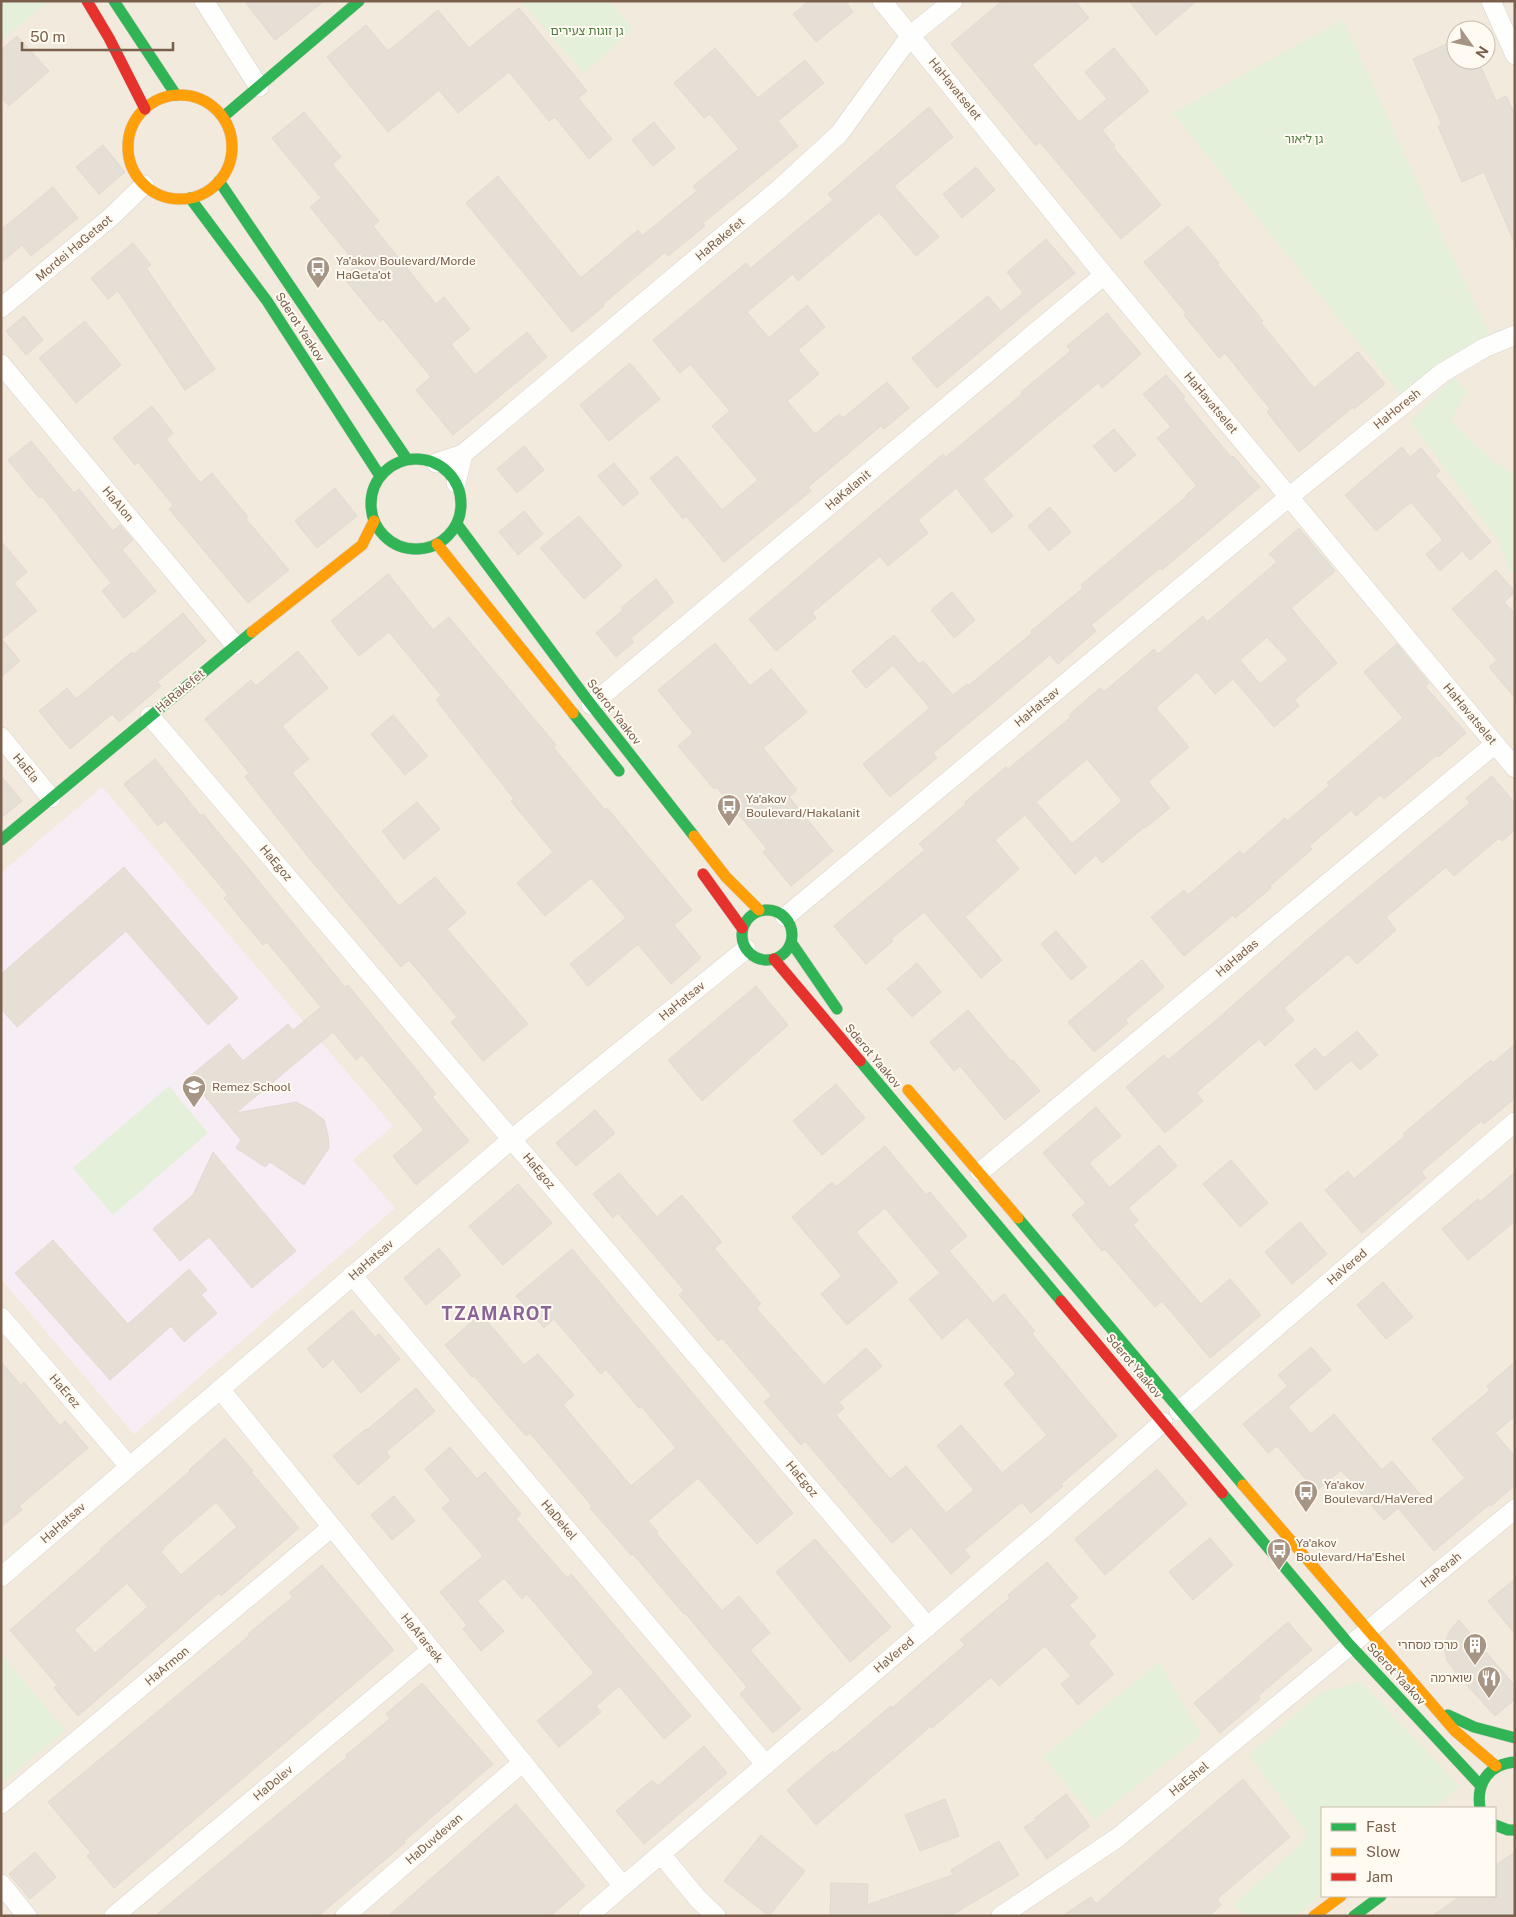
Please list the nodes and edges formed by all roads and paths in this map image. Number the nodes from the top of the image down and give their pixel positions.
1 (87, 1) edge
2 (114, 1) edge
3 (204, 1) edge
4 (359, 1) edge
5 (882, 1) edge
6 (953, 1) edge
7 (1492, 1) edge
8 (911, 35) junction
9 (1515, 55) edge
10 (259, 86) junction
11 (176, 95) junction
12 (145, 108) junction
13 (223, 117) junction
14 (219, 181) junction
15 (144, 185) junction
16 (190, 198) junction
17 (1104, 275) junction
18 (1, 308) edge
19 (1515, 335) edge
20 (1, 364) edge
21 (463, 454) junction
22 (407, 459) junction
23 (436, 463) junction
24 (380, 476) junction
25 (456, 483) junction
26 (1289, 497) junction
27 (374, 521) junction
28 (457, 524) junction
29 (388, 539) junction
30 (437, 544) junction
31 (362, 545) junction
32 (235, 645) junction
33 (591, 705) junction
34 (150, 716) junction
35 (1, 737) edge
36 (1495, 744) junction
37 (1515, 768) edge
38 (626, 779) dead end
39 (52, 798) junction
40 (1, 840) edge
41 (694, 863) dead end
42 (759, 910) junction
43 (785, 917) junction
44 (742, 928) junction
45 (791, 942) junction
46 (746, 949) junction
47 (774, 959) junction
48 (847, 1021) dead end
49 (898, 1078) dead end
50 (1515, 1122) edge
51 (512, 1139) junction
52 (980, 1172) junction
53 (352, 1275) junction
54 (1, 1317) edge
55 (220, 1389) junction
56 (1179, 1411) junction
57 (1163, 1422) junction
58 (129, 1466) junction
59 (1515, 1509) edge
60 (332, 1527) junction
61 (1, 1577) edge
62 (928, 1627) junction
63 (1367, 1630) junction
64 (1350, 1644) junction
65 (431, 1650) junction
66 (1437, 1710) junction
67 (1515, 1738) edge
68 (522, 1762) junction
69 (1515, 1762) edge
70 (766, 1765) junction
71 (1496, 1766) junction
72 (1480, 1785) junction
73 (1, 1804) edge
74 (1476, 1806) edge
75 (1496, 1826) edge
76 (1515, 1830) edge
77 (661, 1854) junction
78 (1, 1884) edge
79 (623, 1886) junction
80 (1340, 1897) edge
81 (1379, 1897) edge
82 (27, 1916) edge
83 (114, 1916) edge
84 (345, 1916) edge
85 (588, 1916) edge
86 (716, 1916) edge
87 (1001, 1916) edge
88 (1314, 1916) edge
89 (1354, 1916) edge

1 - 12 street
2 - 11 street
3 - 10 street
4 - 10 street
5 - 8 street, HaHavatselet
6 - 8 street, HaRakefet
7 - 9 street
8 - 17 street, HaHavatselet
8 - 21 street, HaRakefet
10 - 13 street
11 - 12 street
11 - 13 street
12 - 15 street
13 - 14 street
14 - 16 street
14 - 22 street, Sderot Yaakov
15 - 16 street
15 - 18 street, Mordei HaGetaot
16 - 24 street, Sderot Yaakov
17 - 26 street, HaHavatselet
17 - 33 street, HaKalanit
19 - 26 street, HaHoresh
20 - 32 street, HaAlon
21 - 23 street, HaRakefet
21 - 25 street
22 - 23 street
22 - 24 street
23 - 25 street
24 - 27 street
25 - 28 street
26 - 36 street, HaHavatselet
26 - 43 street, HaHatsav
27 - 29 street
27 - 31 street, HaRakefet
28 - 30 street
28 - 33 street, Sderot Yaakov
29 - 30 street
29 - 31 street, HaRakefet
30 - 38 street
31 - 32 street, HaRakefet
32 - 34 street, HaRakefet
33 - 42 street, Sderot Yaakov
34 - 39 street, HaRakefet
34 - 51 street, HaEgoz
35 - 39 street, HaEla
36 - 37 street, HaHavatselet
36 - 52 street, HaHadas
39 - 40 street, HaRakefet
41 - 44 street
42 - 43 street
42 - 44 street
43 - 45 street
44 - 46 street
45 - 47 street
45 - 48 street, Sderot Yaakov
46 - 47 street
46 - 51 street, HaHatsav
47 - 57 street, Sderot Yaakov
49 - 52 street, Sderot Yaakov
50 - 56 street, HaVered
51 - 53 street, HaHatsav
51 - 62 street, HaEgoz
52 - 56 street, Sderot Yaakov
53 - 55 street, HaHatsav
53 - 70 street, HaDekel
54 - 58 street, HaErez
55 - 58 street, HaHatsav
55 - 60 street, HaAfarsek
56 - 63 street, Sderot Yaakov
57 - 62 street, HaVered
57 - 64 street, Sderot Yaakov
58 - 61 street, HaHatsav
59 - 63 street, HaPerah
60 - 65 street, HaAfarsek
60 - 73 street, HaArmon
62 - 70 street, HaVered
63 - 64 street, HaEshel
63 - 66 street, Sderot Yaakov
64 - 72 street, Sderot Yaakov
64 - 87 street, HaEshel
65 - 68 street, HaAfarsek
65 - 83 street, HaDolev
66 - 67 street
66 - 71 street, Sderot Yaakov
68 - 79 street, HaAfarsek
68 - 84 street, HaDuvdevan
69 - 71 street
70 - 77 street, HaVered
71 - 72 street
72 - 74 street
75 - 76 street
77 - 79 street, HaVered
77 - 86 street
78 - 82 street
79 - 85 street, HaVered
80 - 88 street
81 - 89 street

